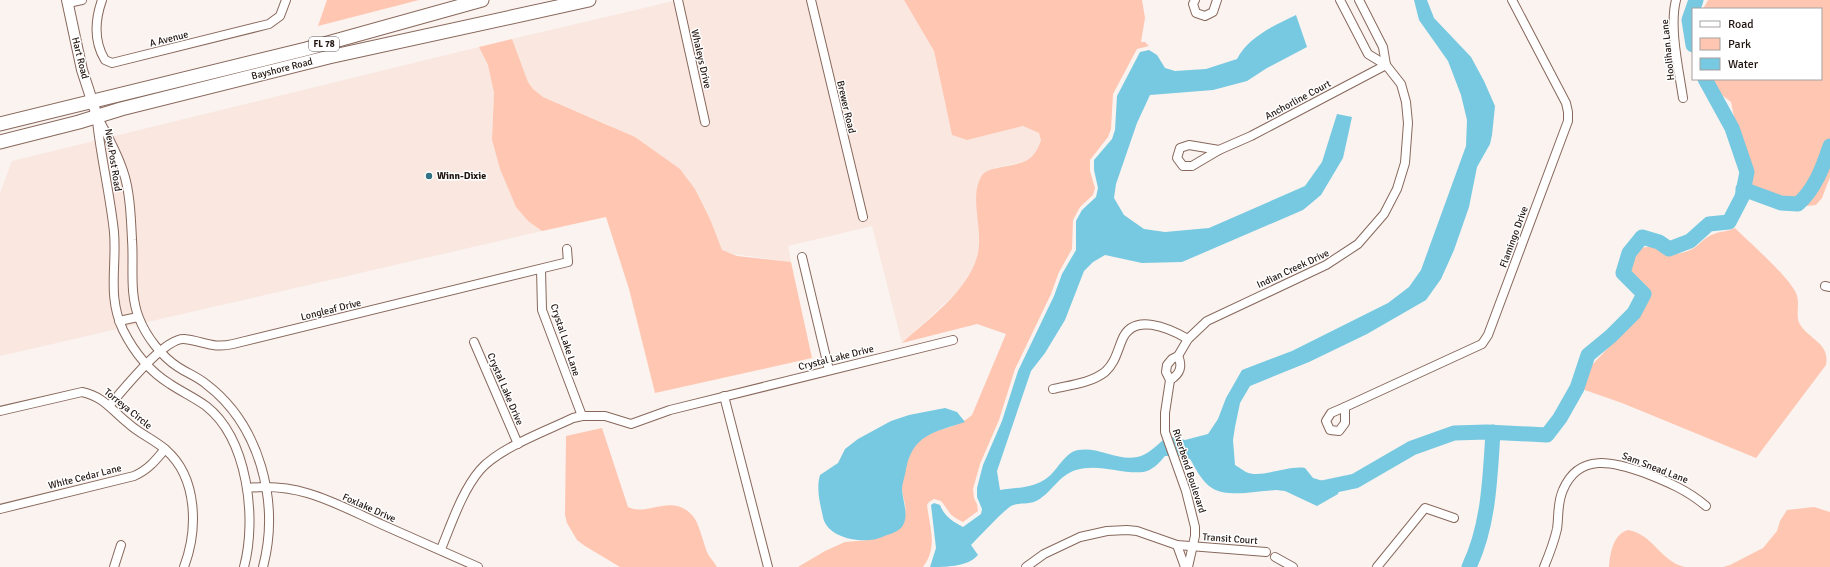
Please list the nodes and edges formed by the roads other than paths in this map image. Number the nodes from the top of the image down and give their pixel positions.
1 (82, 0) edge
2 (102, 0) edge
3 (286, 0) edge
4 (482, 0) edge
5 (589, 0) edge
6 (678, 0) edge
7 (811, 0) edge
8 (1195, 0) edge
9 (1217, 0) edge
10 (1340, 0) edge
11 (1358, 0) edge
12 (1512, 0) edge
13 (1676, 0) edge
14 (67, 2) edge
15 (457, 7) junction
16 (462, 29) junction
17 (1386, 65) junction
18 (1683, 98) dead end
19 (92, 101) junction
20 (97, 116) junction
21 (705, 122) dead end
22 (0, 124) edge
23 (0, 142) edge
24 (1219, 150) dead end
25 (863, 217) dead end
26 (567, 249) dead end
27 (802, 257) dead end
28 (541, 269) junction
29 (138, 317) junction
30 (120, 321) junction
31 (1188, 339) junction
32 (953, 340) dead end
33 (474, 342) dead end
34 (160, 351) junction
35 (1178, 356) junction
36 (147, 365) junction
37 (829, 370) junction
38 (1170, 380) junction
39 (1053, 389) dead end
40 (724, 396) junction
41 (109, 406) junction
42 (1345, 407) dead end
43 (0, 411) edge
44 (582, 416) junction
45 (518, 444) junction
46 (166, 449) junction
47 (267, 486) junction
48 (248, 488) junction
49 (1706, 506) dead end
50 (0, 509) edge
51 (1454, 518) dead end
52 (121, 545) dead end
53 (1177, 545) junction
54 (1192, 547) junction
55 (440, 549) junction
56 (1266, 552) dead end
57 (1275, 557) dead end
58 (114, 567) edge
59 (184, 567) edge
60 (244, 567) edge
61 (263, 567) edge
62 (478, 567) edge
63 (768, 567) edge
64 (1026, 567) edge
65 (1185, 567) edge
66 (1188, 567) edge
67 (1293, 567) edge
68 (1377, 567) edge
69 (1544, 567) edge

1 - 14 street
2 - 3 street, A Avenue
4 - 15 main road, Bayshore Road / FL 78
5 - 16 main road, Bayshore Road / FL 78
6 - 21 street, Whaleys Drive
7 - 25 street, Brewer Road
8 - 9 street
10 - 17 street, Indian Creek Drive
11 - 17 street, Indian Creek Drive
12 - 42 street, Flamingo Drive
13 - 18 street, Hoolihan Lane
14 - 19 street, Hart Road
15 - 16 main road
15 - 19 main road, Bayshore Road / FL 78
16 - 20 main road, Bayshore Road / FL 78
17 - 24 street, Anchorline Court
17 - 31 street, Indian Creek Drive
19 - 20 street, Hart Road
19 - 22 main road, Bayshore Road / FL 78
20 - 23 main road, Bayshore Road / FL 78
20 - 29 street, New Post Road
20 - 30 street, New Post Road
26 - 28 street, Longleaf Drive
27 - 37 street
28 - 34 street, Longleaf Drive
28 - 44 street, Crystal Lake Lane
29 - 30 street
29 - 34 street, New Post Road
30 - 36 street, New Post Road
31 - 35 street, Riverbend Boulevard
31 - 39 street
32 - 37 street, Crystal Lake Drive
33 - 45 street, Crystal Lake Drive
34 - 36 street, Longleaf Drive
34 - 47 street, New Post Road
35 - 38 street, Riverbend Boulevard
35 - 38 street, Riverbend Boulevard
36 - 41 street, Longleaf Drive
36 - 48 street, New Post Road
37 - 40 street, Crystal Lake Drive
38 - 54 street, Riverbend Boulevard
40 - 44 street, Crystal Lake Drive
40 - 63 street
41 - 43 street, Torreya Circle
41 - 46 street, Torreya Circle
44 - 45 street, Crystal Lake Drive
45 - 55 street, Crystal Lake Drive
46 - 50 street, White Cedar Lane
46 - 59 street, Torreya Circle
47 - 48 street, Foxlake Drive
47 - 55 street, Foxlake Drive
47 - 61 street, New Post Road
48 - 60 street, New Post Road
49 - 69 street, Sam Snead Lane
51 - 68 street
52 - 58 street
53 - 54 street, Transit Court
53 - 64 street, Transit Court
53 - 65 street
54 - 56 street, Transit Court
54 - 66 street, Riverbend Boulevard
55 - 62 street, Foxlake Drive
57 - 67 street

